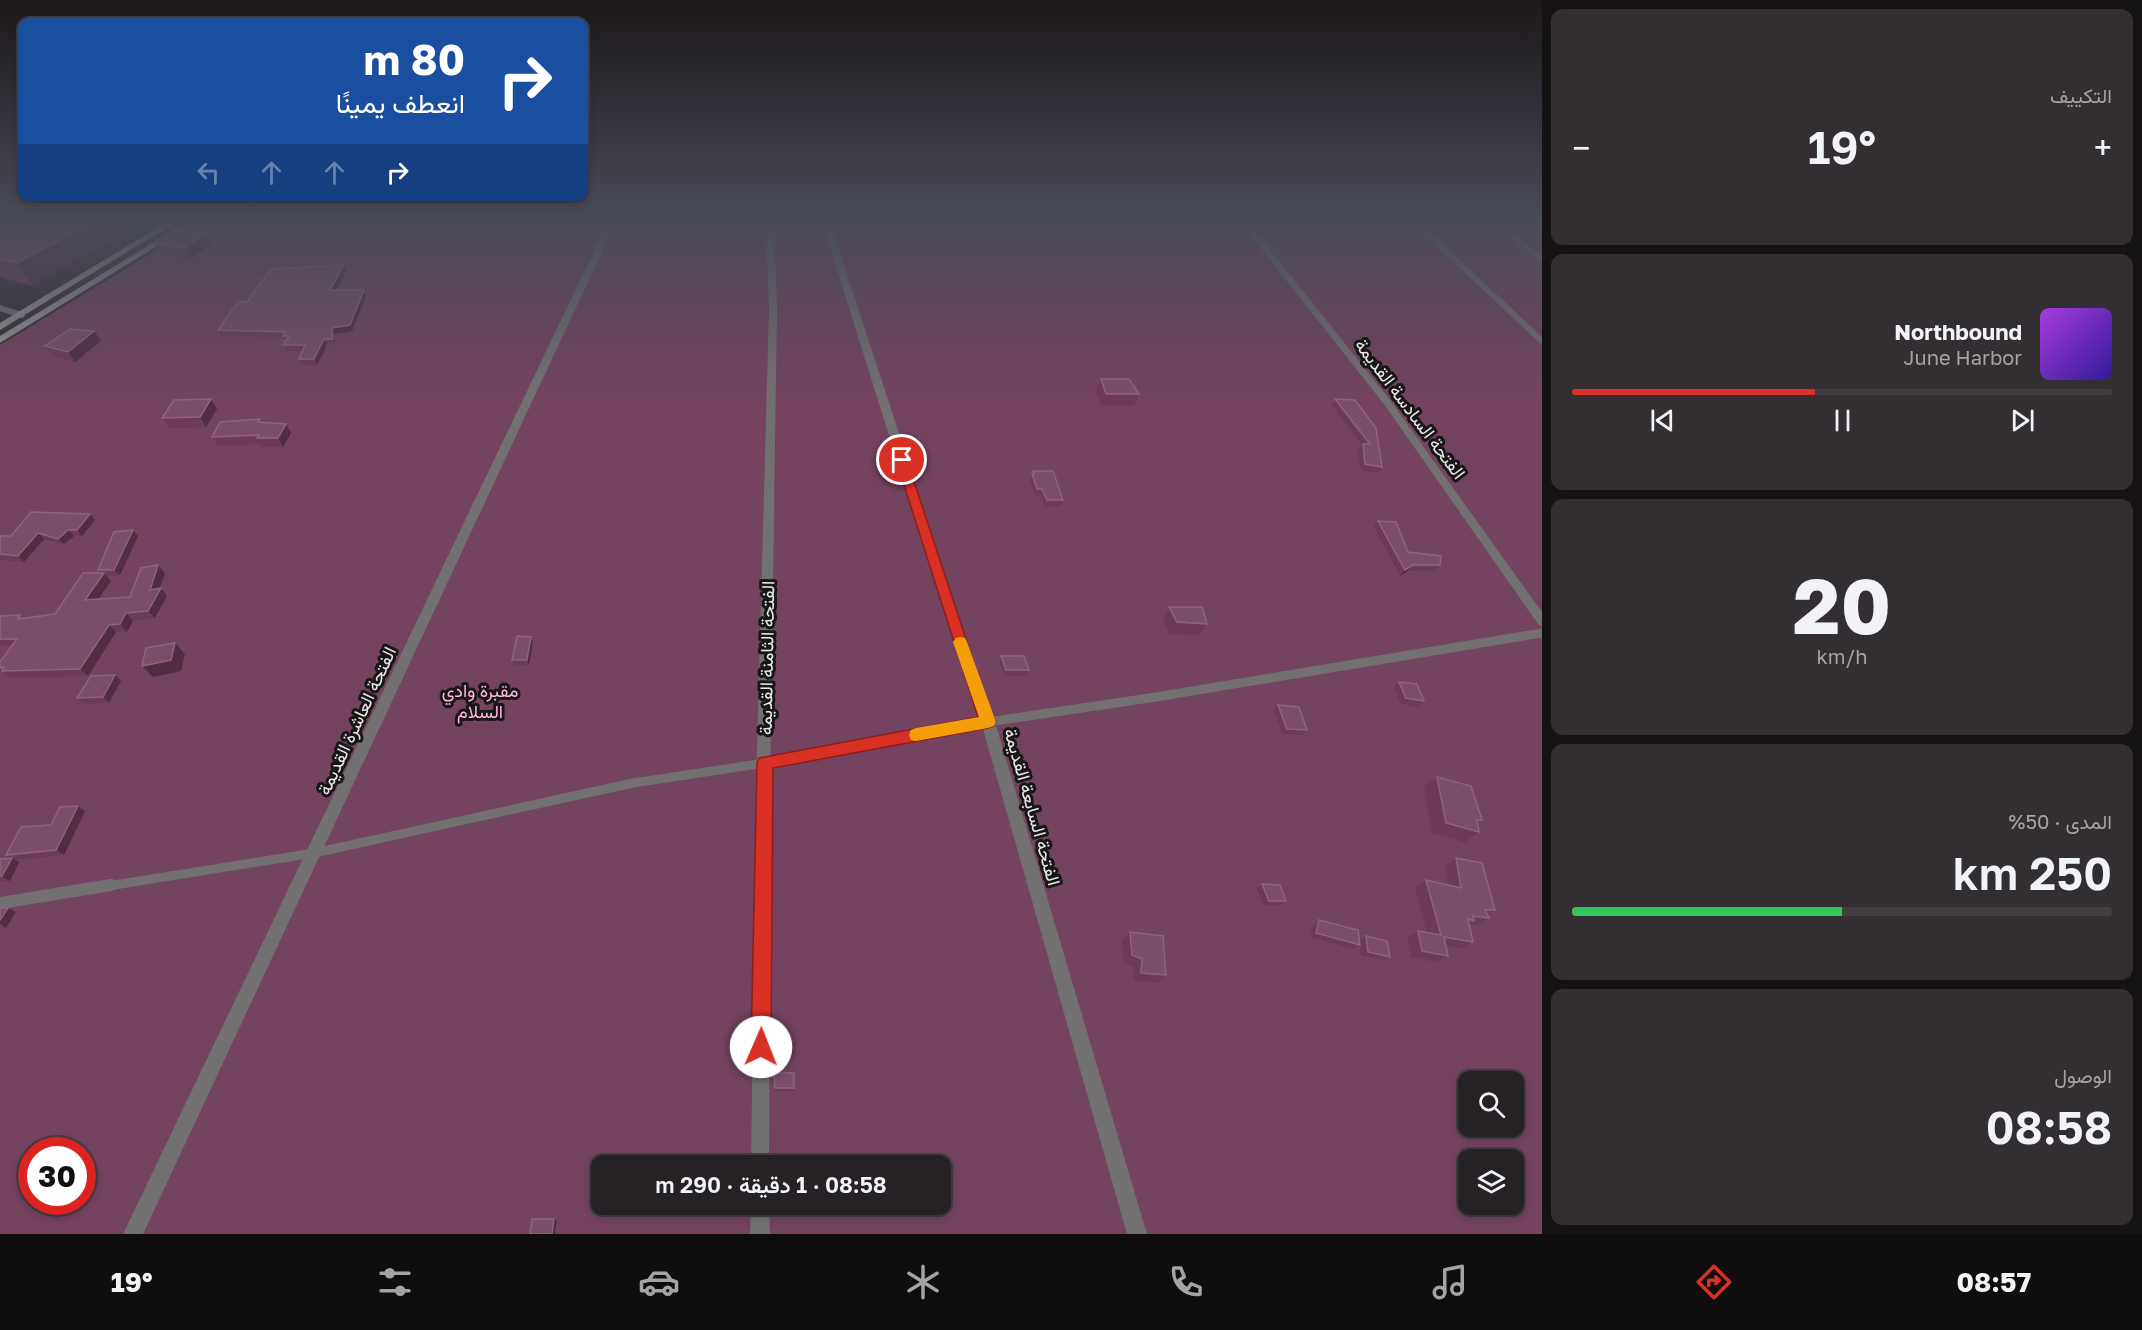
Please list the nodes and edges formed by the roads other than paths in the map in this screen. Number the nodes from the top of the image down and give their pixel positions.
1 (79, 280) edge
2 (98, 280) edge
3 (585, 280) edge
4 (772, 280) edge
5 (844, 280) edge
6 (1290, 280) edge
7 (1477, 280) edge
8 (0, 308) edge
9 (22, 315) junction
10 (0, 327) edge
11 (0, 340) edge
12 (1542, 340) edge
13 (1542, 621) edge
14 (1542, 633) edge
15 (988, 722) junction
16 (765, 763) junction
17 (314, 853) junction
18 (0, 903) edge
19 (760, 1155) edge
20 (760, 1215) edge
21 (133, 1234) edge
22 (760, 1234) edge
23 (1137, 1234) edge

1 - 9 main road
2 - 11 main road
3 - 17 street, الفتحة العاشرة القديمة
4 - 16 street, الفتحة الثامنة القديمة
5 - 15 street, الفتحة السابعة القديمة
6 - 13 street, الفتحة السادسة القديمة
7 - 12 lane
8 - 9 lane
9 - 10 main road
14 - 15 lane
15 - 16 lane
15 - 23 street, الفتحة السابعة القديمة
16 - 17 lane
16 - 19 street, الفتحة الثامنة القديمة
17 - 18 lane
17 - 21 street, الفتحة العاشرة القديمة
20 - 22 street

